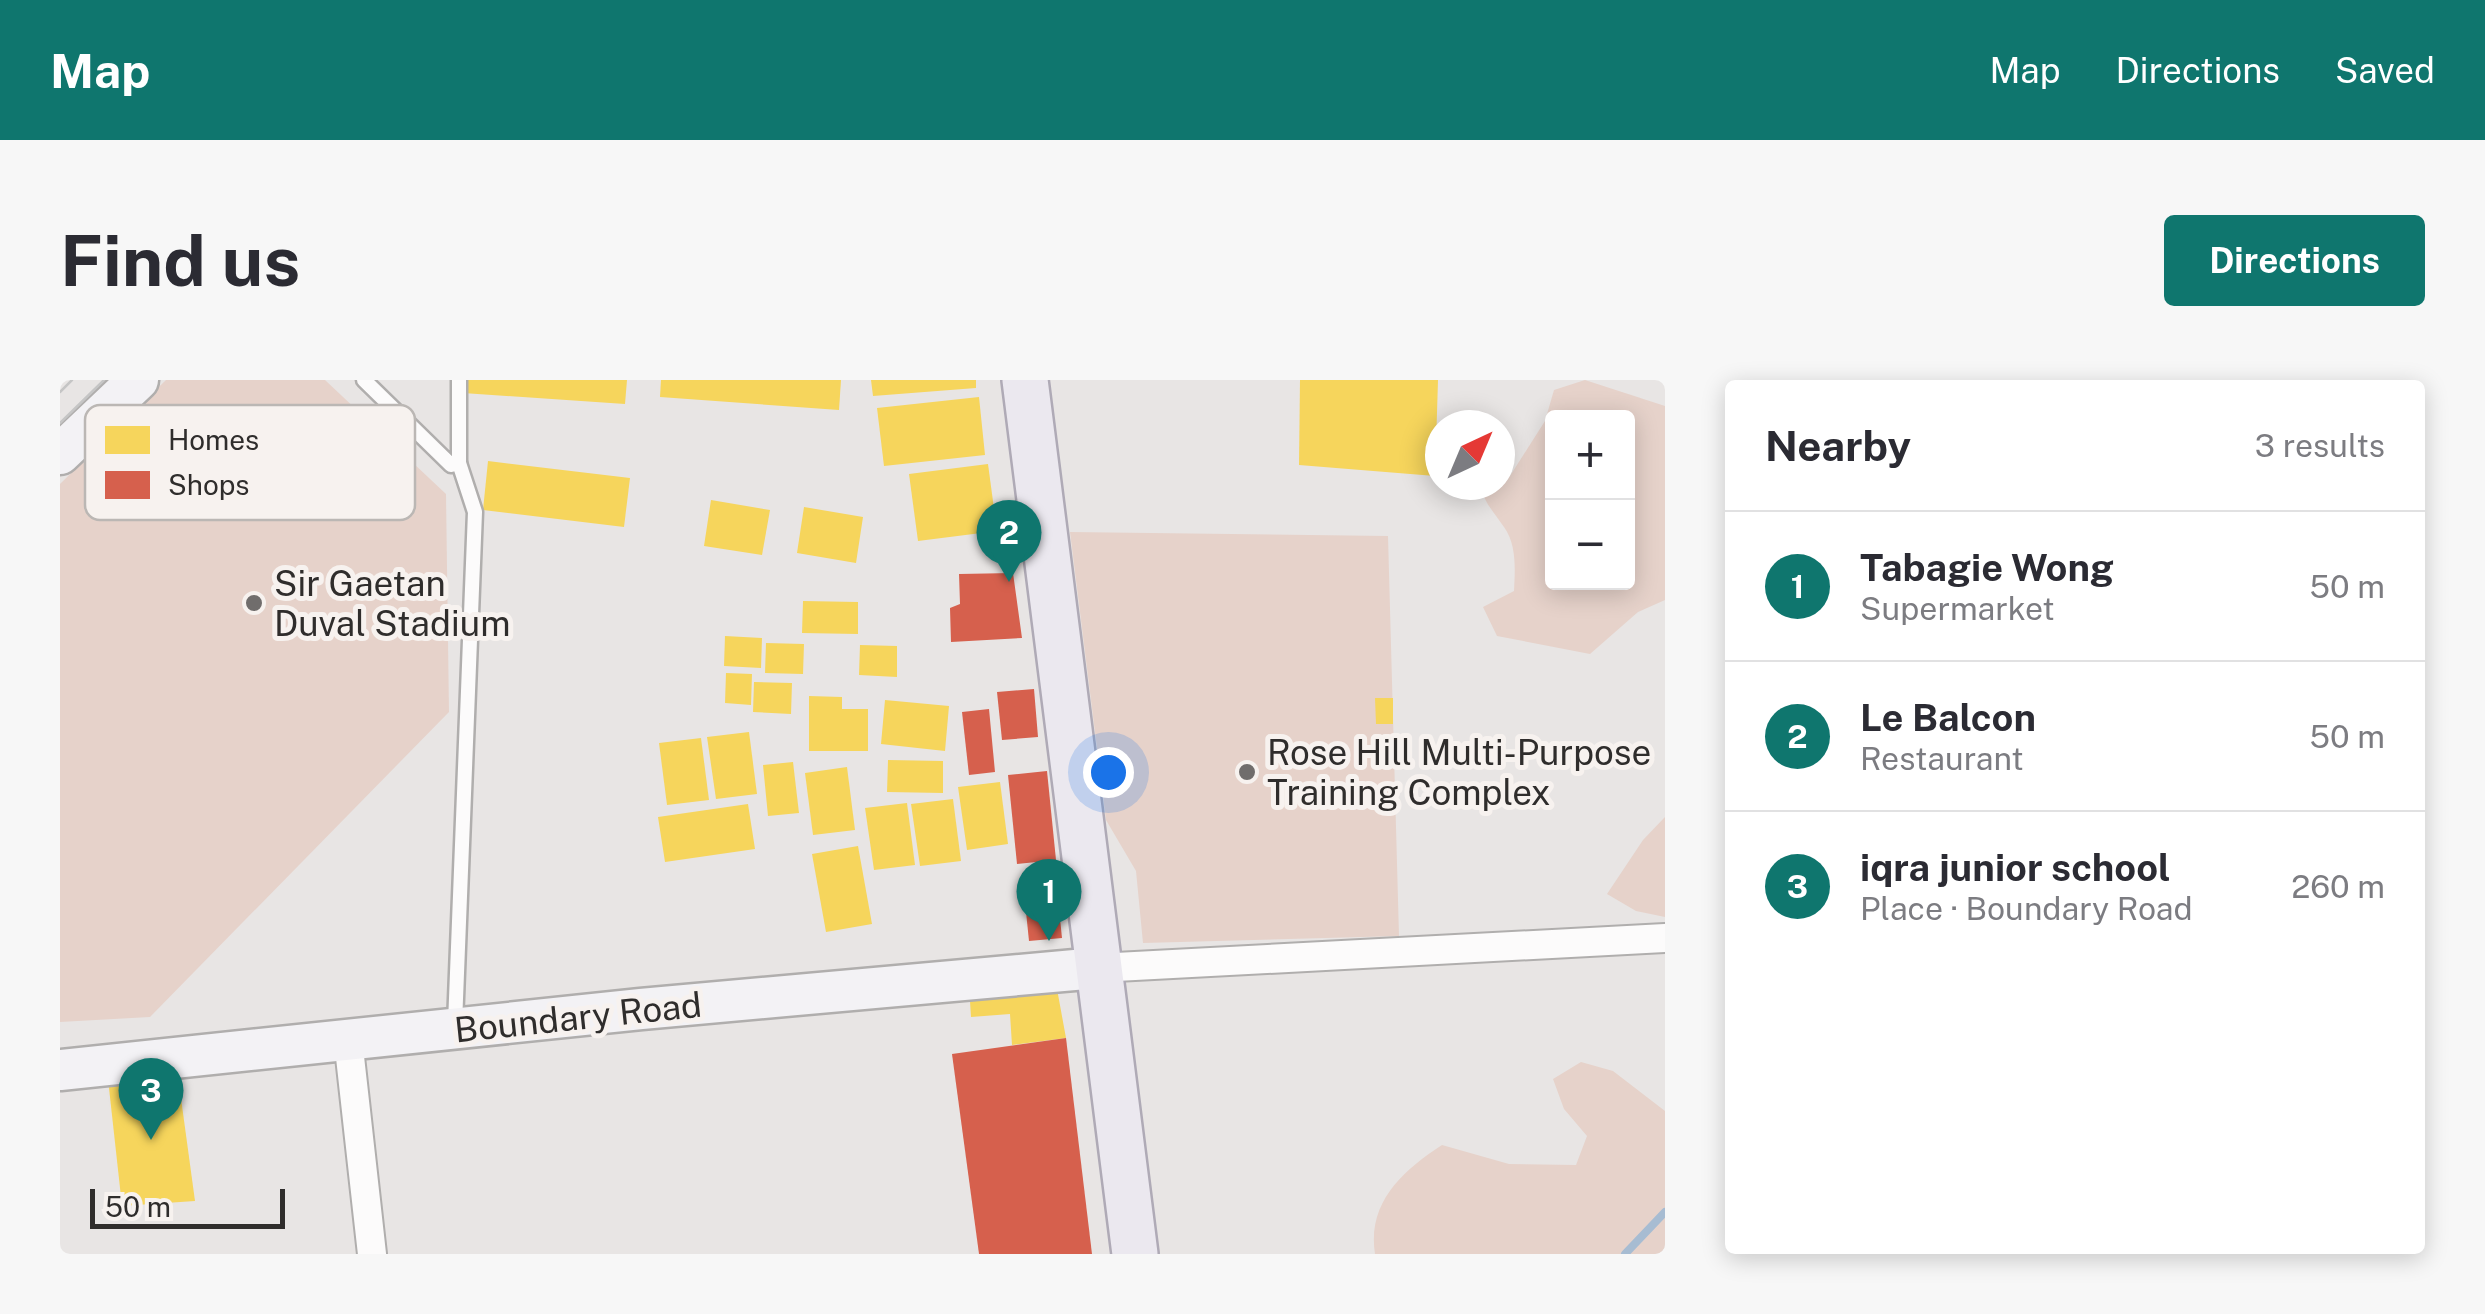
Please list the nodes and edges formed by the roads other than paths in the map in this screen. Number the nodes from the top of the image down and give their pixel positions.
1 (138, 380) edge
2 (364, 380) edge
3 (458, 380) edge
4 (1024, 380) edge
5 (112, 405) edge
6 (390, 405) edge
7 (85, 430) edge
8 (415, 430) edge
9 (60, 454) edge
10 (460, 464) junction
11 (1665, 938) edge
12 (1096, 968) junction
13 (455, 1030) junction
14 (348, 1040) junction
15 (60, 1070) edge
16 (372, 1254) edge
17 (1135, 1254) edge

1 - 5 main road
2 - 6 lane
3 - 10 lane
4 - 12 main road
7 - 9 main road
8 - 10 lane
10 - 13 lane
11 - 12 street
12 - 13 main road, Boundary Road
12 - 17 main road
13 - 14 main road, Boundary Road
14 - 15 main road, Boundary Road
14 - 16 street

